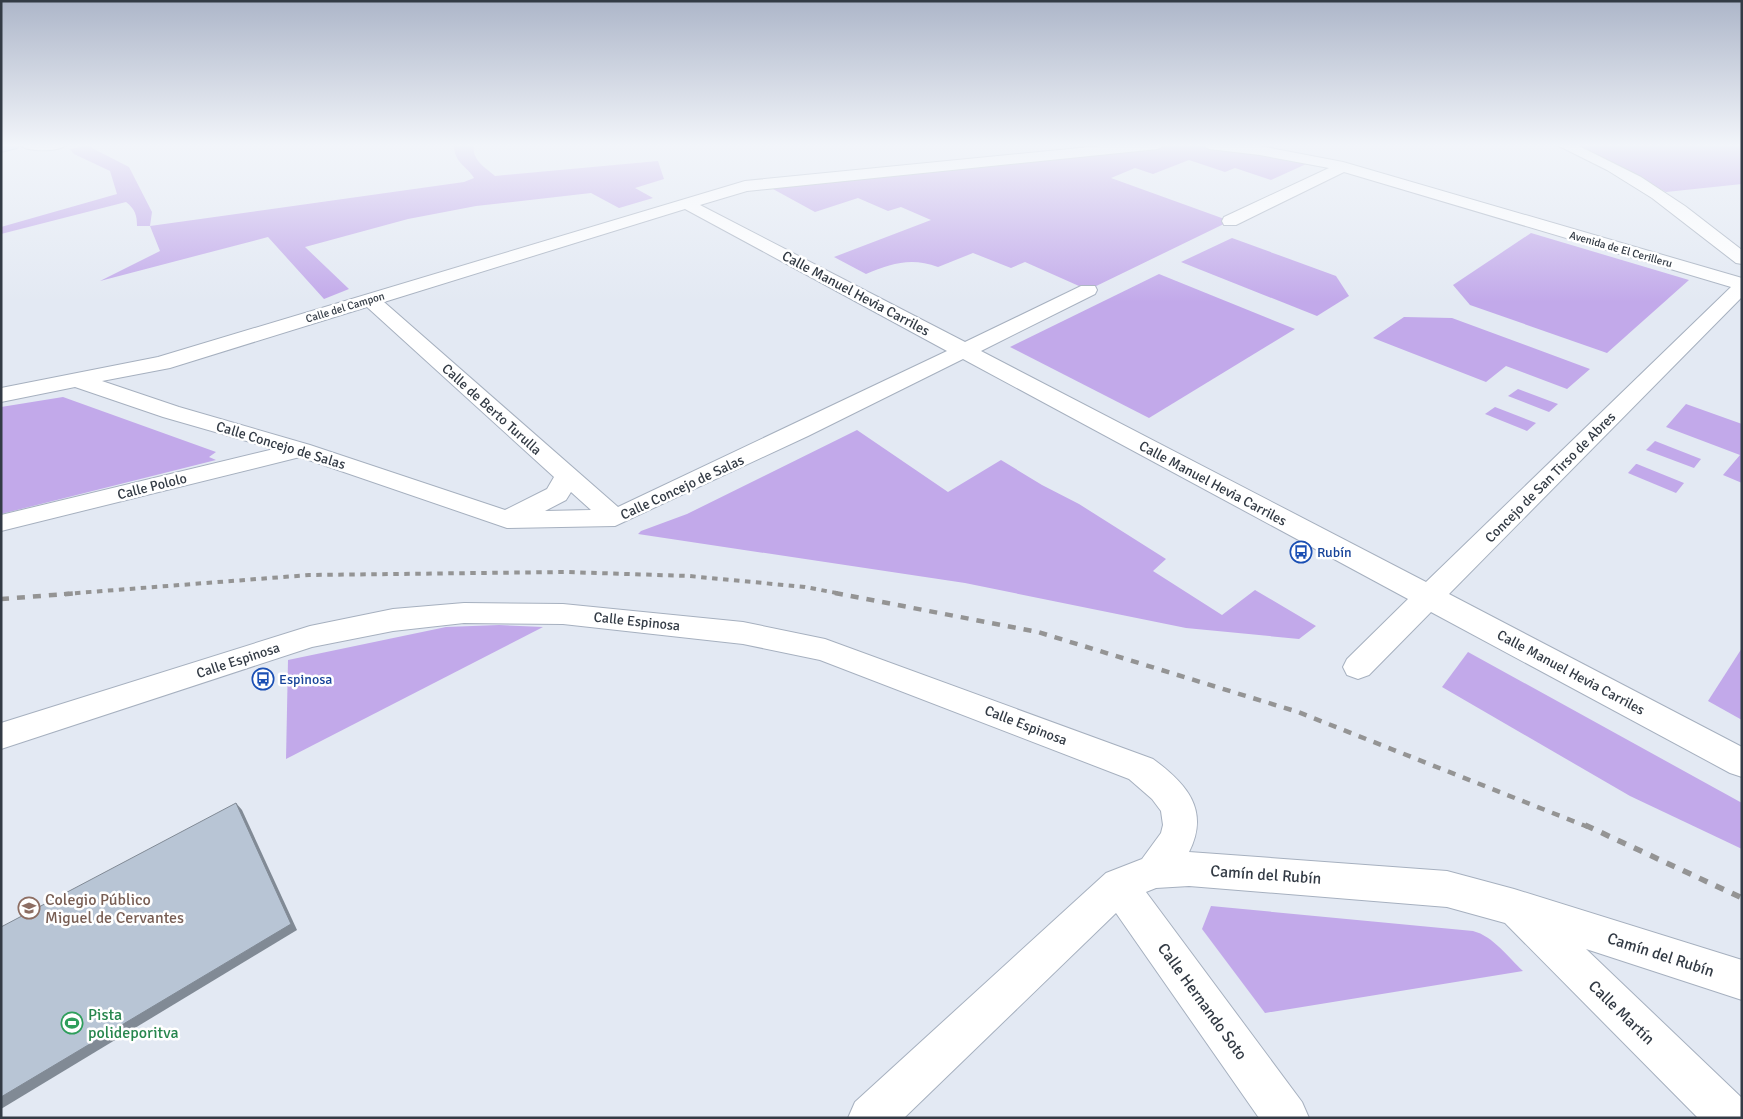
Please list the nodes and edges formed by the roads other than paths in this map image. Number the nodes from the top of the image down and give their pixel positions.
1 (703, 197) edge
2 (1280, 197) edge
3 (1445, 197) edge
4 (1662, 197) edge
5 (685, 202) junction
6 (1230, 221) dead end
7 (1742, 259) edge
8 (1742, 285) edge
9 (1088, 290) dead end
10 (369, 299) junction
11 (963, 350) junction
12 (162, 363) junction
13 (80, 381) junction
14 (1, 396) edge
15 (146, 403) junction
16 (302, 450) junction
17 (567, 475) junction
18 (615, 518) junction
19 (507, 520) junction
20 (1, 523) edge
21 (1428, 597) junction
22 (1358, 667) dead end
23 (1, 736) edge
24 (1742, 763) edge
25 (1137, 878) junction
26 (1514, 906) junction
27 (1742, 980) edge
28 (871, 1118) edge
29 (1286, 1118) edge
30 (1730, 1118) edge

1 - 5 street
2 - 6 street
3 - 8 street, Avenida de El Cerilleru
4 - 7 street
5 - 10 street, Calle del Campon
5 - 11 street, Calle Manuel Hevia Carriles
8 - 21 street, Concejo de San Tirso de Abres
9 - 11 street, Calle Concejo de Salas
10 - 12 street, Calle del Campon
10 - 17 street, Calle de Berto Turulla
11 - 18 street, Calle Concejo de Salas
11 - 21 street, Calle Manuel Hevia Carriles
12 - 13 street, Calle del Campon
12 - 15 street
13 - 14 street, Calle del Campon
13 - 15 street, Calle Concejo de Salas
15 - 16 street, Calle Concejo de Salas
16 - 19 street, Calle Concejo de Salas
16 - 20 street, Calle Pololo
17 - 18 street, Calle de Berto Turulla
17 - 19 street
18 - 19 street, Calle Concejo de Salas
21 - 22 street, Concejo de San Tirso de Abres
21 - 24 street, Calle Manuel Hevia Carriles
23 - 25 street, Calle Espinosa
25 - 26 street, Camín del Rubín
25 - 28 street
25 - 29 street, Calle Hernando Soto
26 - 27 street, Camín del Rubín
26 - 30 street, Calle Martín

